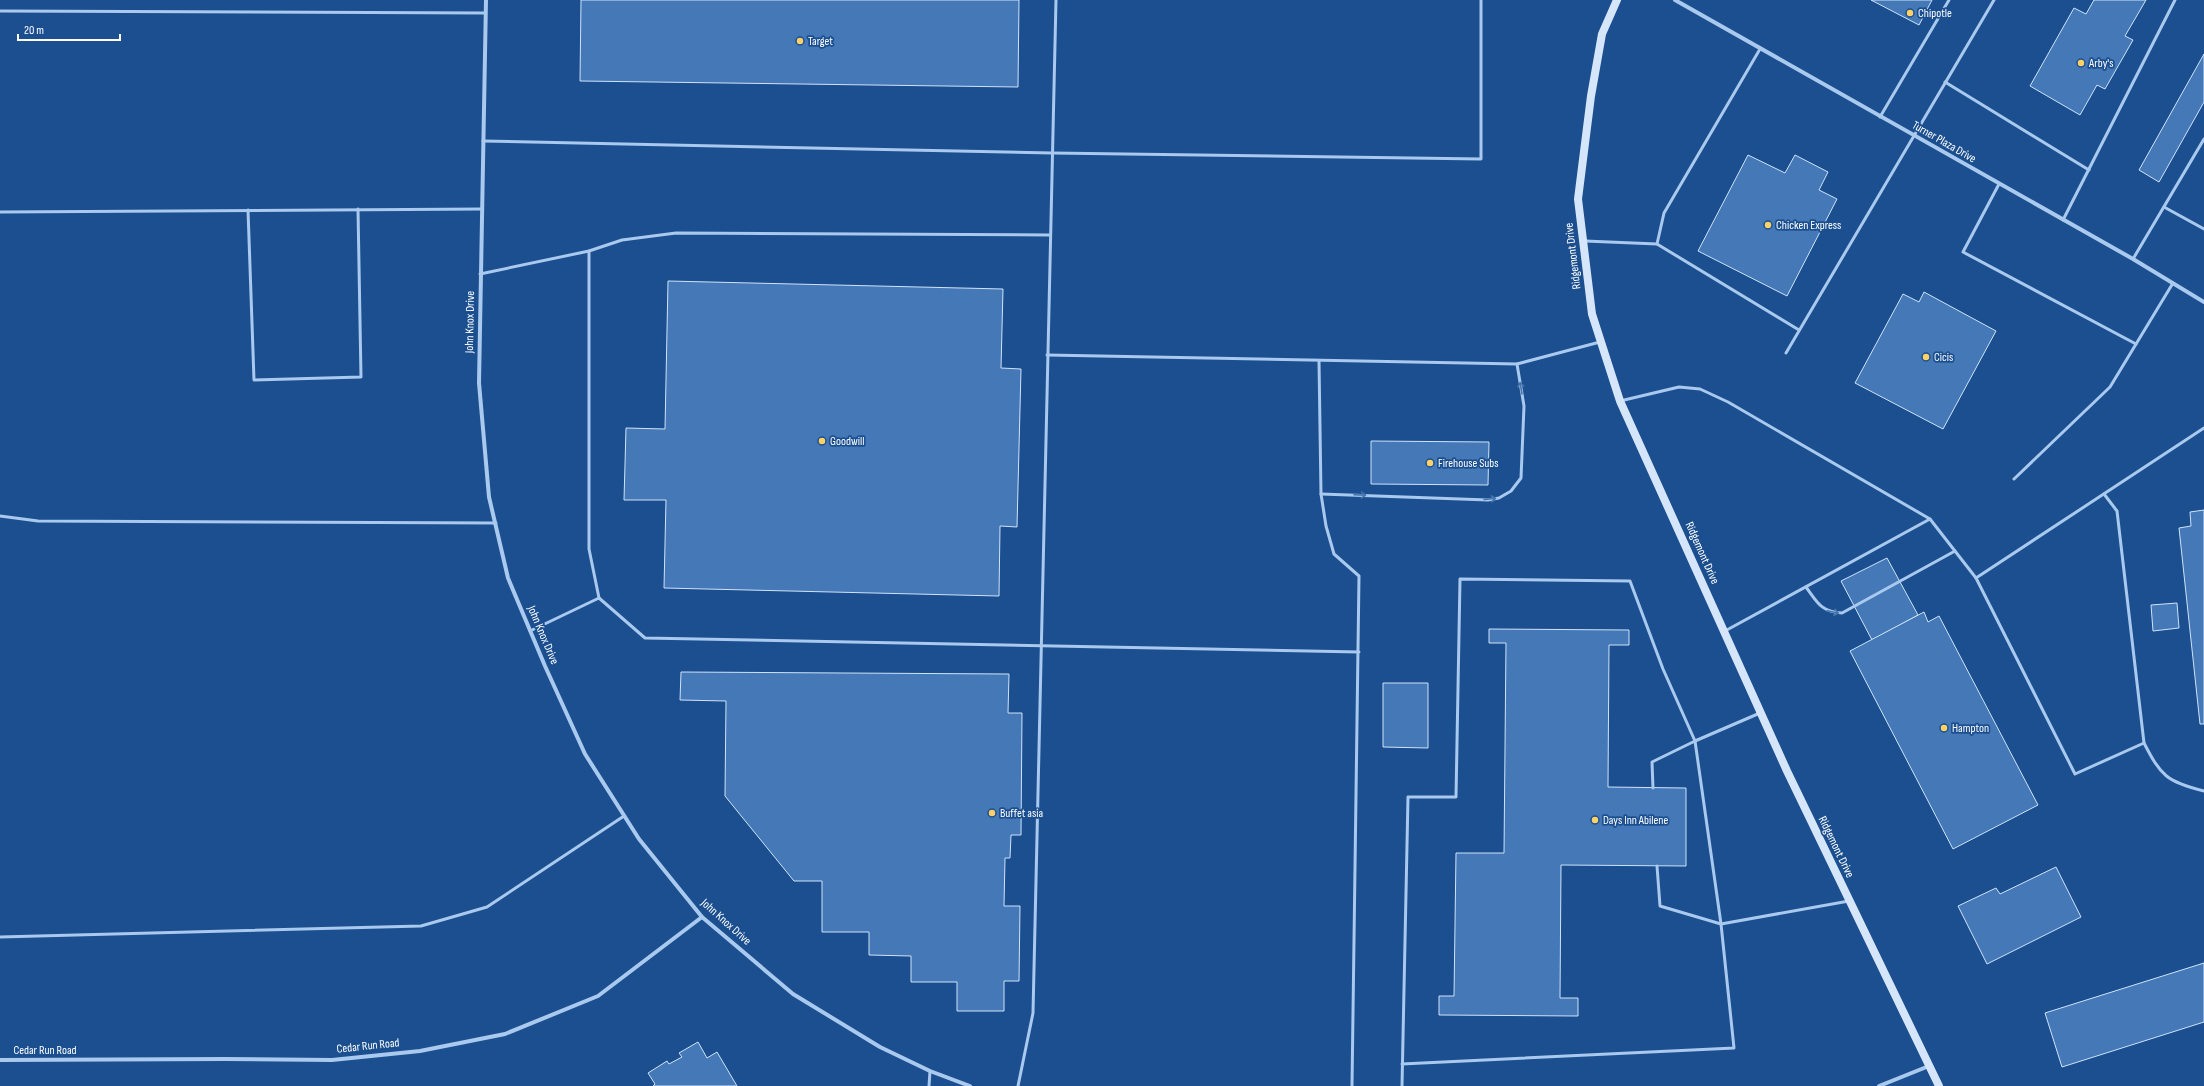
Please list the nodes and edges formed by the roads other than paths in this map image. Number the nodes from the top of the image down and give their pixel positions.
1 (486, 0) edge
2 (1056, 0) edge
3 (1481, 0) edge
4 (1617, 0) edge
5 (1675, 0) edge
6 (1949, 0) edge
7 (1994, 0) edge
8 (2175, 0) edge
9 (0, 11) edge
10 (486, 13) junction
11 (1760, 48) junction
12 (1945, 82) junction
13 (1880, 117) junction
14 (1913, 136) junction
15 (2204, 139) edge
16 (483, 141) junction
17 (1052, 153) junction
18 (2088, 170) junction
19 (1999, 184) junction
20 (2164, 207) junction
21 (358, 209) junction
22 (482, 209) junction
23 (248, 210) junction
24 (0, 212) edge
25 (2063, 220) junction
26 (2204, 230) edge
27 (1050, 235) junction
28 (1583, 241) junction
29 (1657, 244) junction
30 (589, 251) junction
31 (2133, 259) junction
32 (480, 274) junction
33 (2173, 283) junction
34 (2204, 302) edge
35 (1799, 330) junction
36 (1601, 342) junction
37 (2136, 344) junction
38 (1786, 353) dead end
39 (1047, 355) junction
40 (1319, 360) junction
41 (1518, 364) junction
42 (1620, 401) junction
43 (2204, 428) edge
44 (2014, 479) dead end
45 (1321, 494) junction
46 (2104, 494) junction
47 (0, 516) edge
48 (1930, 519) junction
49 (496, 523) junction
50 (1954, 551) junction
51 (1976, 578) junction
52 (1806, 587) junction
53 (599, 598) junction
54 (530, 631) junction
55 (1724, 631) junction
56 (1040, 646) junction
57 (1359, 652) junction
58 (1760, 713) junction
59 (1695, 741) junction
60 (2144, 742) junction
61 (1653, 788) dead end
62 (2204, 792) edge
63 (624, 816) junction
64 (1657, 866) dead end
65 (1849, 900) junction
66 (702, 917) junction
67 (1721, 924) junction
68 (0, 937) edge
69 (0, 1060) edge
70 (1402, 1064) junction
71 (1929, 1066) junction
72 (930, 1071) junction
73 (929, 1086) edge
74 (970, 1086) edge
75 (1018, 1086) edge
76 (1352, 1086) edge
77 (1402, 1086) edge
78 (1879, 1086) edge
79 (1939, 1086) edge

1 - 10 street, John Knox Drive
2 - 17 lane
3 - 17 lane
4 - 28 street, Ridgemont Drive
5 - 11 street, Turner Plaza Drive
6 - 13 lane
7 - 12 lane
8 - 18 lane
9 - 10 lane
10 - 16 street, John Knox Drive
11 - 13 street, Turner Plaza Drive
11 - 29 lane
12 - 14 lane
12 - 18 lane
13 - 14 street, Turner Plaza Drive
14 - 19 street, Turner Plaza Drive
14 - 35 lane
15 - 20 lane
16 - 17 lane
16 - 22 street, John Knox Drive
17 - 27 lane
18 - 25 lane
19 - 25 street, Turner Plaza Drive
19 - 37 lane
20 - 26 lane
20 - 31 lane
21 - 22 lane
21 - 23 lane
21 - 23 lane
22 - 32 street, John Knox Drive
23 - 24 lane
25 - 31 street, Turner Plaza Drive
27 - 30 lane
27 - 39 lane
28 - 29 lane
28 - 36 street, Ridgemont Drive
29 - 35 lane
30 - 32 lane
30 - 53 lane
31 - 33 street, Turner Plaza Drive
32 - 49 street, John Knox Drive
33 - 34 street, Turner Plaza Drive
33 - 37 lane
35 - 38 lane
36 - 41 lane
36 - 42 street, Ridgemont Drive
37 - 44 lane
39 - 40 lane
39 - 56 lane
40 - 41 lane
40 - 45 lane
45 -> 41 lane
42 - 48 lane
42 - 55 street, Ridgemont Drive
43 - 46 lane
45 - 57 lane
46 - 51 lane
46 - 60 lane
47 - 49 lane
48 - 50 lane
48 - 52 lane
49 - 54 street, John Knox Drive
50 - 51 lane
52 -> 50 lane
51 - 60 lane
52 - 55 lane
53 - 54 lane
53 - 56 lane
54 - 63 street, John Knox Drive
55 - 58 street, Ridgemont Drive
56 - 57 lane
56 - 75 lane
57 - 76 lane
58 - 59 lane
58 - 65 street, Ridgemont Drive
59 - 61 lane
59 - 67 lane
59 - 70 lane
60 - 62 lane
63 - 66 street, John Knox Drive
63 - 68 lane
64 - 67 lane
65 - 67 lane
65 - 71 street, Ridgemont Drive
66 - 69 street, Cedar Run Road
66 - 72 street, John Knox Drive
67 - 70 lane
70 - 77 lane
71 - 78 street
71 - 79 street, Ridgemont Drive
72 - 73 lane
72 - 74 street, John Knox Drive

